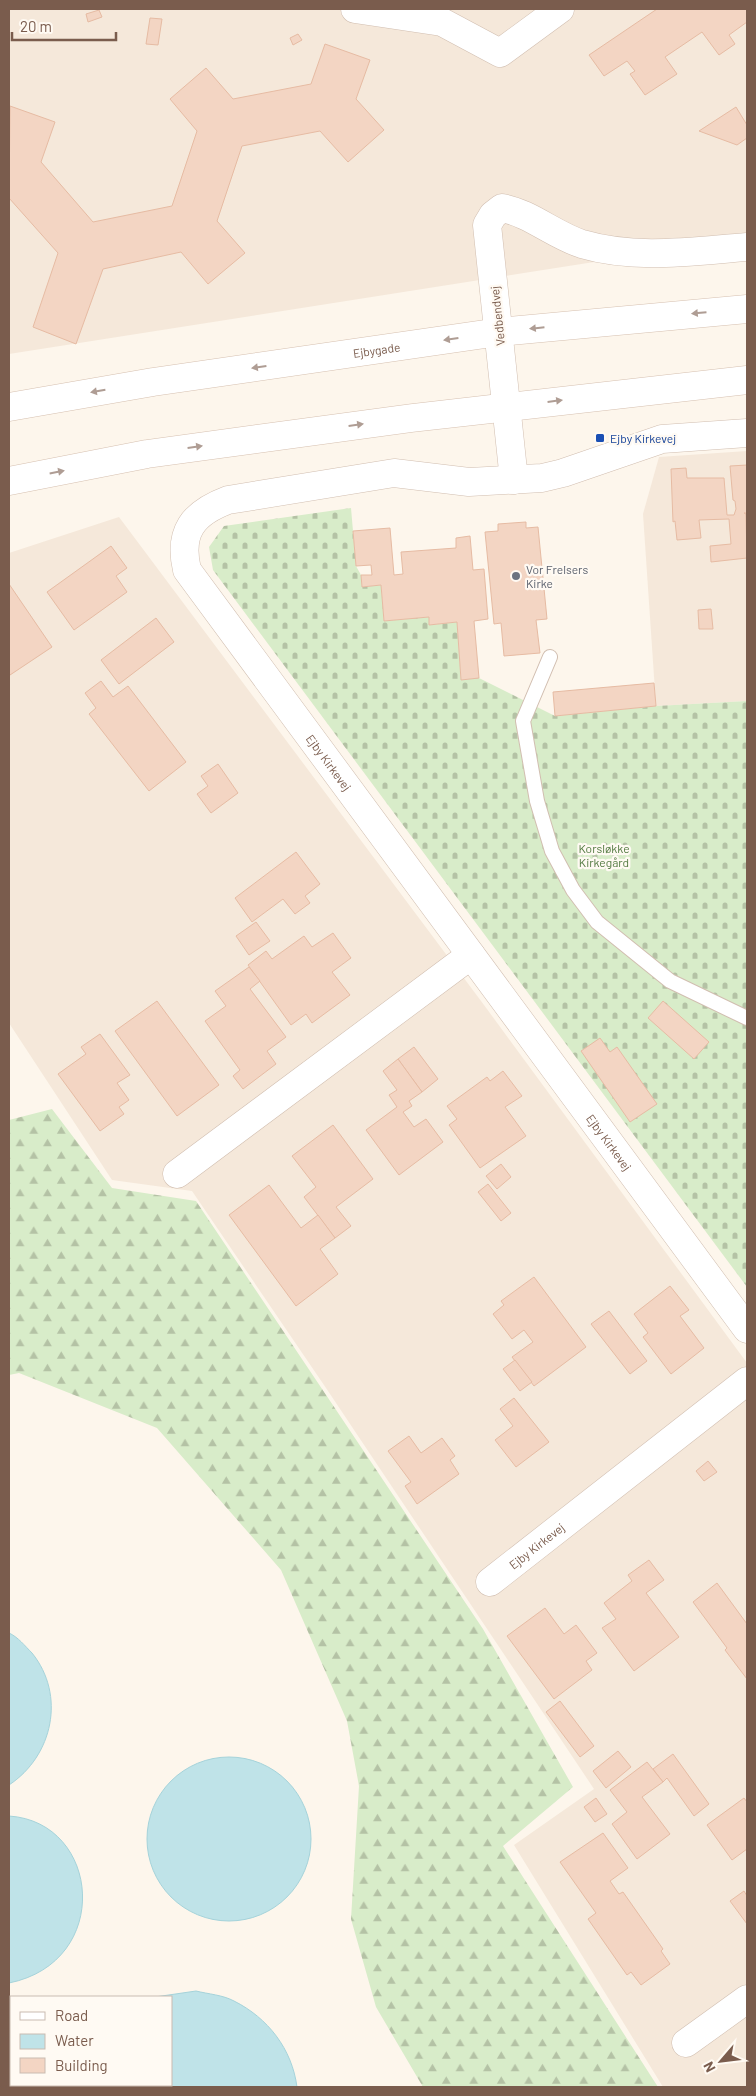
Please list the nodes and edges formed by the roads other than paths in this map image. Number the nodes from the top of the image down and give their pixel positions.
1 (355, 9) edge
2 (560, 9) edge
3 (747, 247) edge
4 (747, 309) edge
5 (499, 332) junction
6 (747, 380) edge
7 (507, 406) junction
8 (9, 407) edge
9 (747, 433) edge
10 (514, 480) junction
11 (9, 481) edge
12 (550, 658) dead end
13 (472, 955) junction
14 (747, 1018) edge
15 (177, 1174) dead end
16 (747, 1329) edge
17 (747, 1381) edge
18 (490, 1582) dead end
19 (747, 1999) edge
20 (686, 2043) dead end

1 - 2 street
3 - 5 street, Vedbendvej
4 -> 5 street, Ejbygade
5 - 7 street, Vedbendvej
5 -> 8 street, Ejbygade
7 -> 6 street
7 - 10 street
11 -> 7 street
9 - 10 street
10 - 13 street, Ejby Kirkevej
12 - 14 lane
13 - 15 street
13 - 16 street, Ejby Kirkevej
17 - 18 street, Ejby Kirkevej
19 - 20 street

